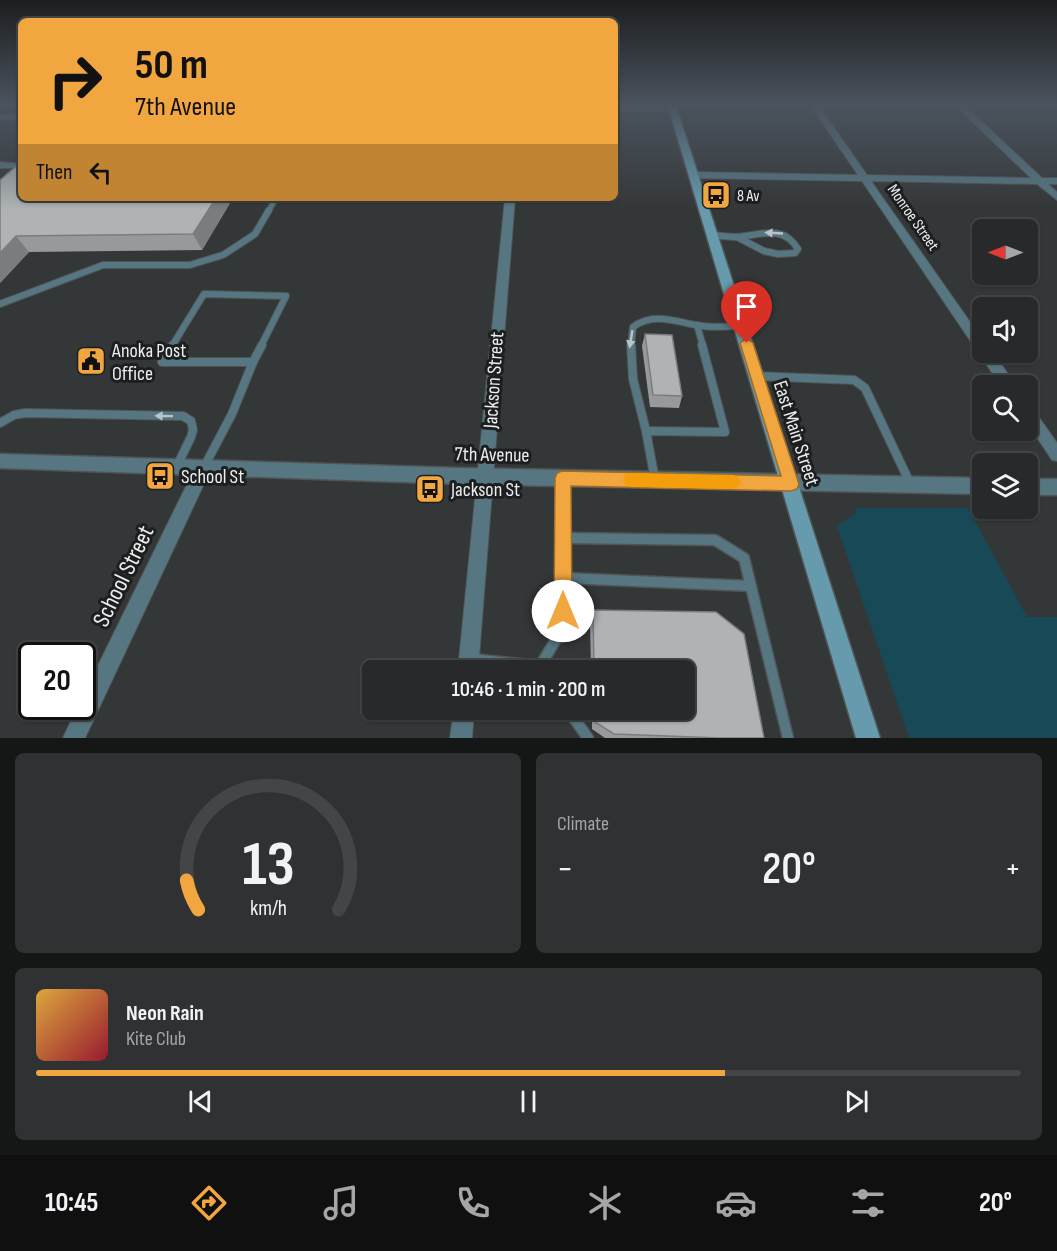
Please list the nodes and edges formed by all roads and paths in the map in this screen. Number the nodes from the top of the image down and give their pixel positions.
1 (683, 140) edge
2 (838, 140) edge
3 (997, 140) edge
4 (0, 165) edge
5 (9, 173) edge
6 (693, 175) junction
7 (864, 178) junction
8 (1040, 181) junction
9 (1057, 181) edge
10 (1057, 197) edge
11 (274, 201) edge
12 (510, 201) edge
13 (712, 235) junction
14 (737, 237) junction
15 (0, 304) edge
16 (697, 325) junction
17 (741, 326) junction
18 (972, 334) edge
19 (253, 362) junction
20 (757, 376) junction
21 (0, 423) edge
22 (1038, 427) edge
23 (646, 431) junction
24 (1057, 455) edge
25 (0, 461) edge
26 (176, 468) junction
27 (203, 469) junction
28 (487, 477) junction
29 (562, 478) junction
30 (655, 480) junction
31 (791, 484) junction
32 (911, 486) junction
33 (972, 486) edge
34 (1038, 487) edge
35 (1057, 487) edge
36 (563, 538) junction
37 (563, 578) junction
38 (751, 586) junction
39 (469, 660) edge
40 (545, 660) edge
41 (463, 720) edge
42 (575, 720) edge
43 (74, 738) edge
44 (461, 738) edge
45 (588, 738) edge
46 (788, 738) edge
47 (868, 738) edge

1 - 6 main road, East Main Street
2 - 7 street, Monroe Street
3 - 8 street
4 - 5 street
6 - 7 street
6 - 13 main road, East Main Street
7 - 8 street
7 - 18 street, Monroe Street
8 - 9 street
8 - 10 street
11 - 15 lane
12 - 28 street, Jackson Street
13 - 14 lane
13 - 17 main road, East Main Street
14 -> 14 lane
16 - 17 lane
16 -> 23 lane
16 - 23 lane
17 - 20 main road, East Main Street
19 - 19 lane
19 - 27 lane
20 - 31 main road, East Main Street
20 - 32 lane
26 -> 21 lane
22 - 24 street
23 - 30 lane
25 - 26 street, 7th Avenue
26 - 27 street, 7th Avenue
27 - 28 street, 7th Avenue
27 - 43 street, School Street
28 - 29 street, 7th Avenue
28 - 39 street, Jackson Street
29 - 30 street, 7th Avenue
29 - 36 lane
30 - 31 street, 7th Avenue
31 - 32 street, 7th Avenue
31 - 47 main road, East Main Street
32 - 33 street, 7th Avenue
34 - 35 street
36 - 37 lane
36 - 38 lane
37 - 38 lane
37 - 40 lane
38 - 46 lane
41 - 44 street
42 - 45 lane

